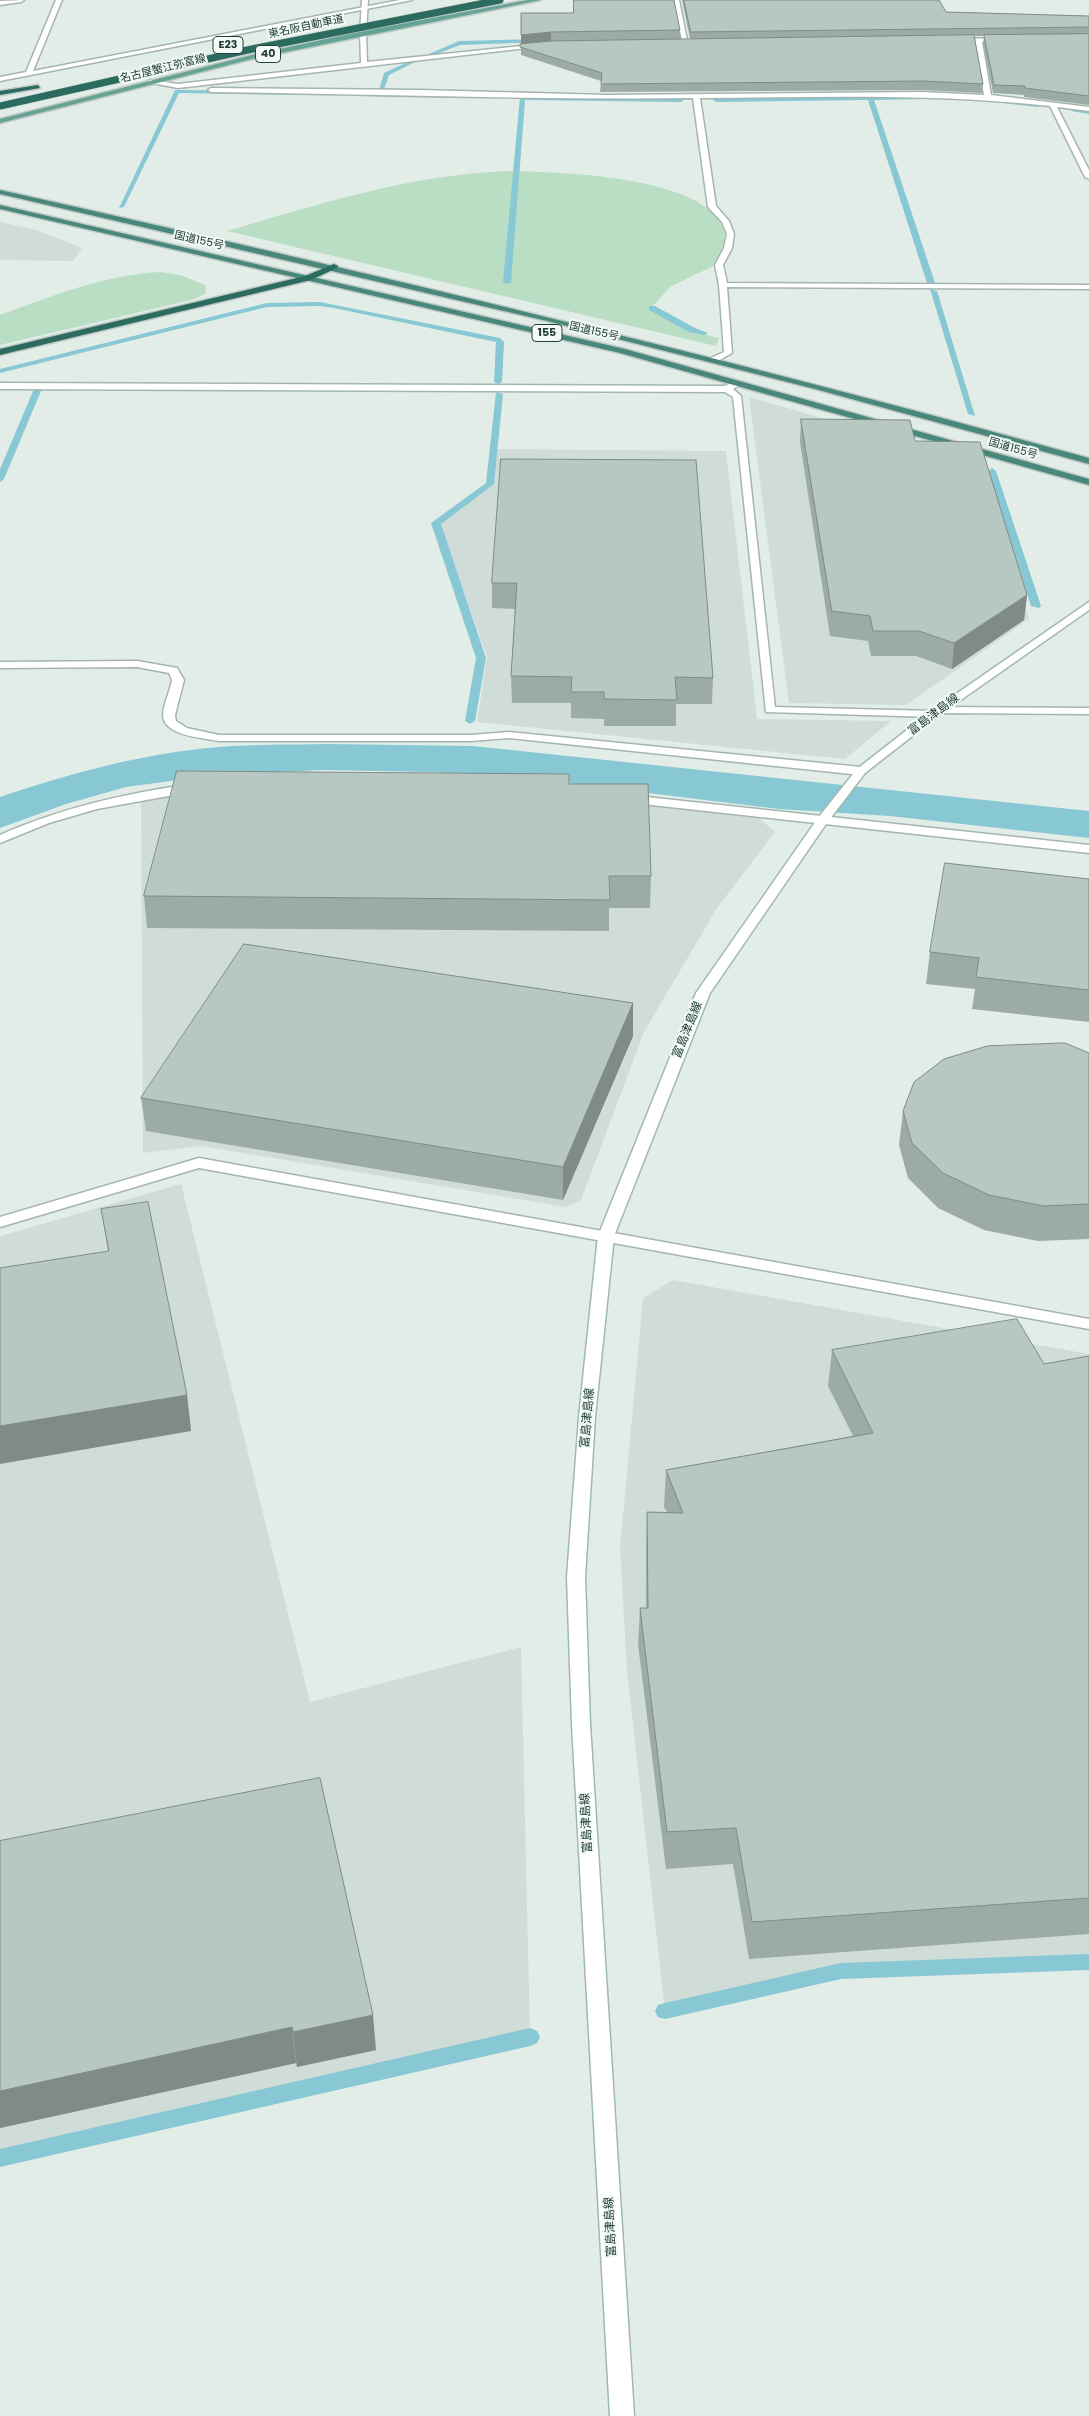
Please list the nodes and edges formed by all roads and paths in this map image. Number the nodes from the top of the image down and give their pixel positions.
1 (21, 0) edge
2 (59, 0) edge
3 (365, 0) edge
4 (409, 0) edge
5 (500, 0) edge
6 (538, 0) edge
7 (676, 0) edge
8 (0, 3) edge
9 (364, 8) junction
10 (374, 15) dead end
11 (354, 19) dead end
12 (363, 33) junction
13 (978, 40) junction
14 (1008, 40) edge
15 (944, 41) edge
16 (676, 44) edge
17 (686, 44) junction
18 (695, 44) edge
19 (551, 46) edge
20 (364, 63) junction
21 (28, 74) junction
22 (0, 79) edge
23 (150, 82) junction
24 (47, 85) dead end
25 (178, 86) junction
26 (0, 94) edge
27 (696, 97) junction
28 (988, 97) junction
29 (1052, 104) junction
30 (0, 106) edge
31 (1089, 108) edge
32 (0, 121) edge
33 (1089, 177) edge
34 (0, 192) edge
35 (0, 207) edge
36 (334, 266) junction
37 (308, 278) junction
38 (724, 285) junction
39 (1089, 288) edge
40 (0, 352) edge
41 (714, 360) junction
42 (739, 384) junction
43 (0, 386) edge
44 (726, 389) junction
45 (1089, 461) edge
46 (1089, 482) edge
47 (1089, 605) edge
48 (0, 665) edge
49 (1089, 711) edge
50 (937, 712) junction
51 (862, 771) junction
52 (206, 786) edge
53 (619, 798) edge
54 (822, 821) junction
55 (0, 839) edge
56 (1089, 849) edge
57 (0, 1222) edge
58 (606, 1236) junction
59 (1089, 1324) edge
60 (622, 2416) edge

1 - 8 street
2 - 21 street
3 - 9 street
4 - 9 street
5 - 30 highway, 東名阪自動車道 / E23, bridge
6 - 12 main road, 名古屋蟹江弥富線 / 40
7 - 17 street
9 - 12 street
9 - 21 street
10 - 11 highway, 東名阪自動車道
12 - 20 street
12 - 23 main road, 名古屋蟹江弥富線 / 40
13 - 14 street
13 - 15 street
13 - 28 street
16 - 17 street
17 - 18 street
19 - 20 street
20 - 25 street
21 - 22 street
23 - 25 street
23 - 32 main road, 名古屋蟹江弥富線 / 40
24 - 26 highway
25 - 27 street
27 - 28 street
27 - 38 street
28 - 29 street
29 - 31 street
29 - 33 street
34 - 36 highway, 国道155号 / 155
35 - 37 highway, 国道155号 / 155
36 - 37 highway
36 - 41 highway, 国道155号 / 155
37 - 40 highway
37 - 42 highway, 国道155号 / 155
38 - 39 street
38 - 41 street
41 - 45 highway, 国道155号 / 155
42 - 44 street
42 - 46 highway, 国道155号 / 155
43 - 44 street
44 - 50 street
47 - 50 street, 富島津島線
48 - 51 street
49 - 50 street
50 - 51 street, 富島津島線
51 - 54 street, 富島津島線
52 - 55 street
53 - 54 street
54 - 56 street
54 - 58 street, 富島津島線
57 - 58 street
58 - 59 street
58 - 60 street, 富島津島線

